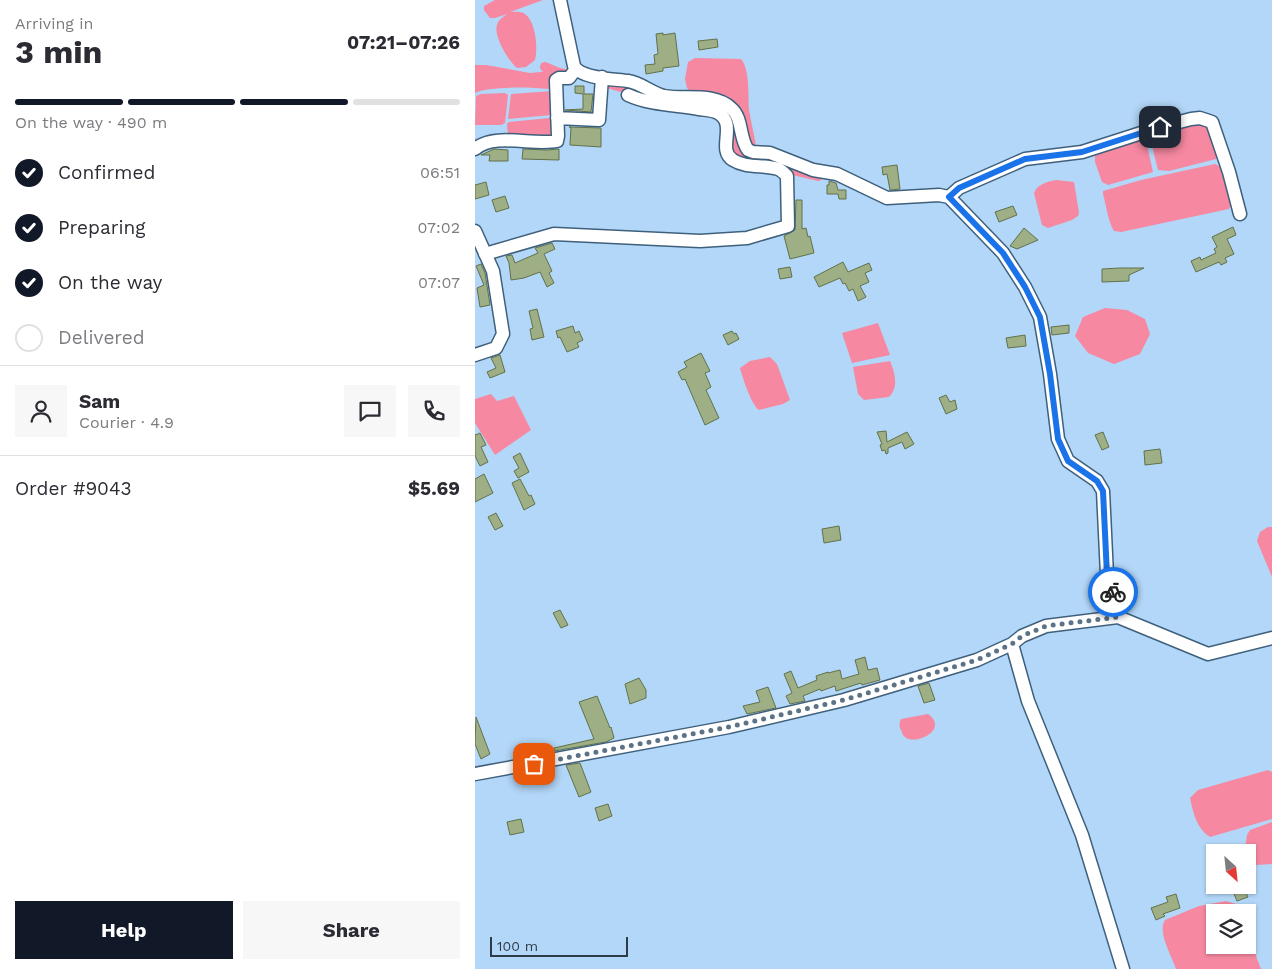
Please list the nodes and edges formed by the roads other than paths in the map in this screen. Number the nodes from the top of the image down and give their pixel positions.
1 (560, 0) edge
2 (573, 73) junction
3 (601, 83) junction
4 (628, 95) dead end
5 (557, 118) junction
6 (475, 149) edge
7 (949, 197) junction
8 (1240, 214) dead end
9 (475, 231) edge
10 (485, 254) junction
11 (475, 356) edge
12 (1118, 617) junction
13 (1272, 638) edge
14 (1012, 644) junction
15 (475, 774) edge
16 (1123, 969) edge

1 - 2 street
2 - 3 street
2 - 5 street
3 - 5 street
3 - 7 street
4 - 10 street
5 - 6 street
7 - 8 street
7 - 12 street
9 - 10 street
10 - 11 street
12 - 13 street
12 - 14 street
14 - 15 street
14 - 16 street

